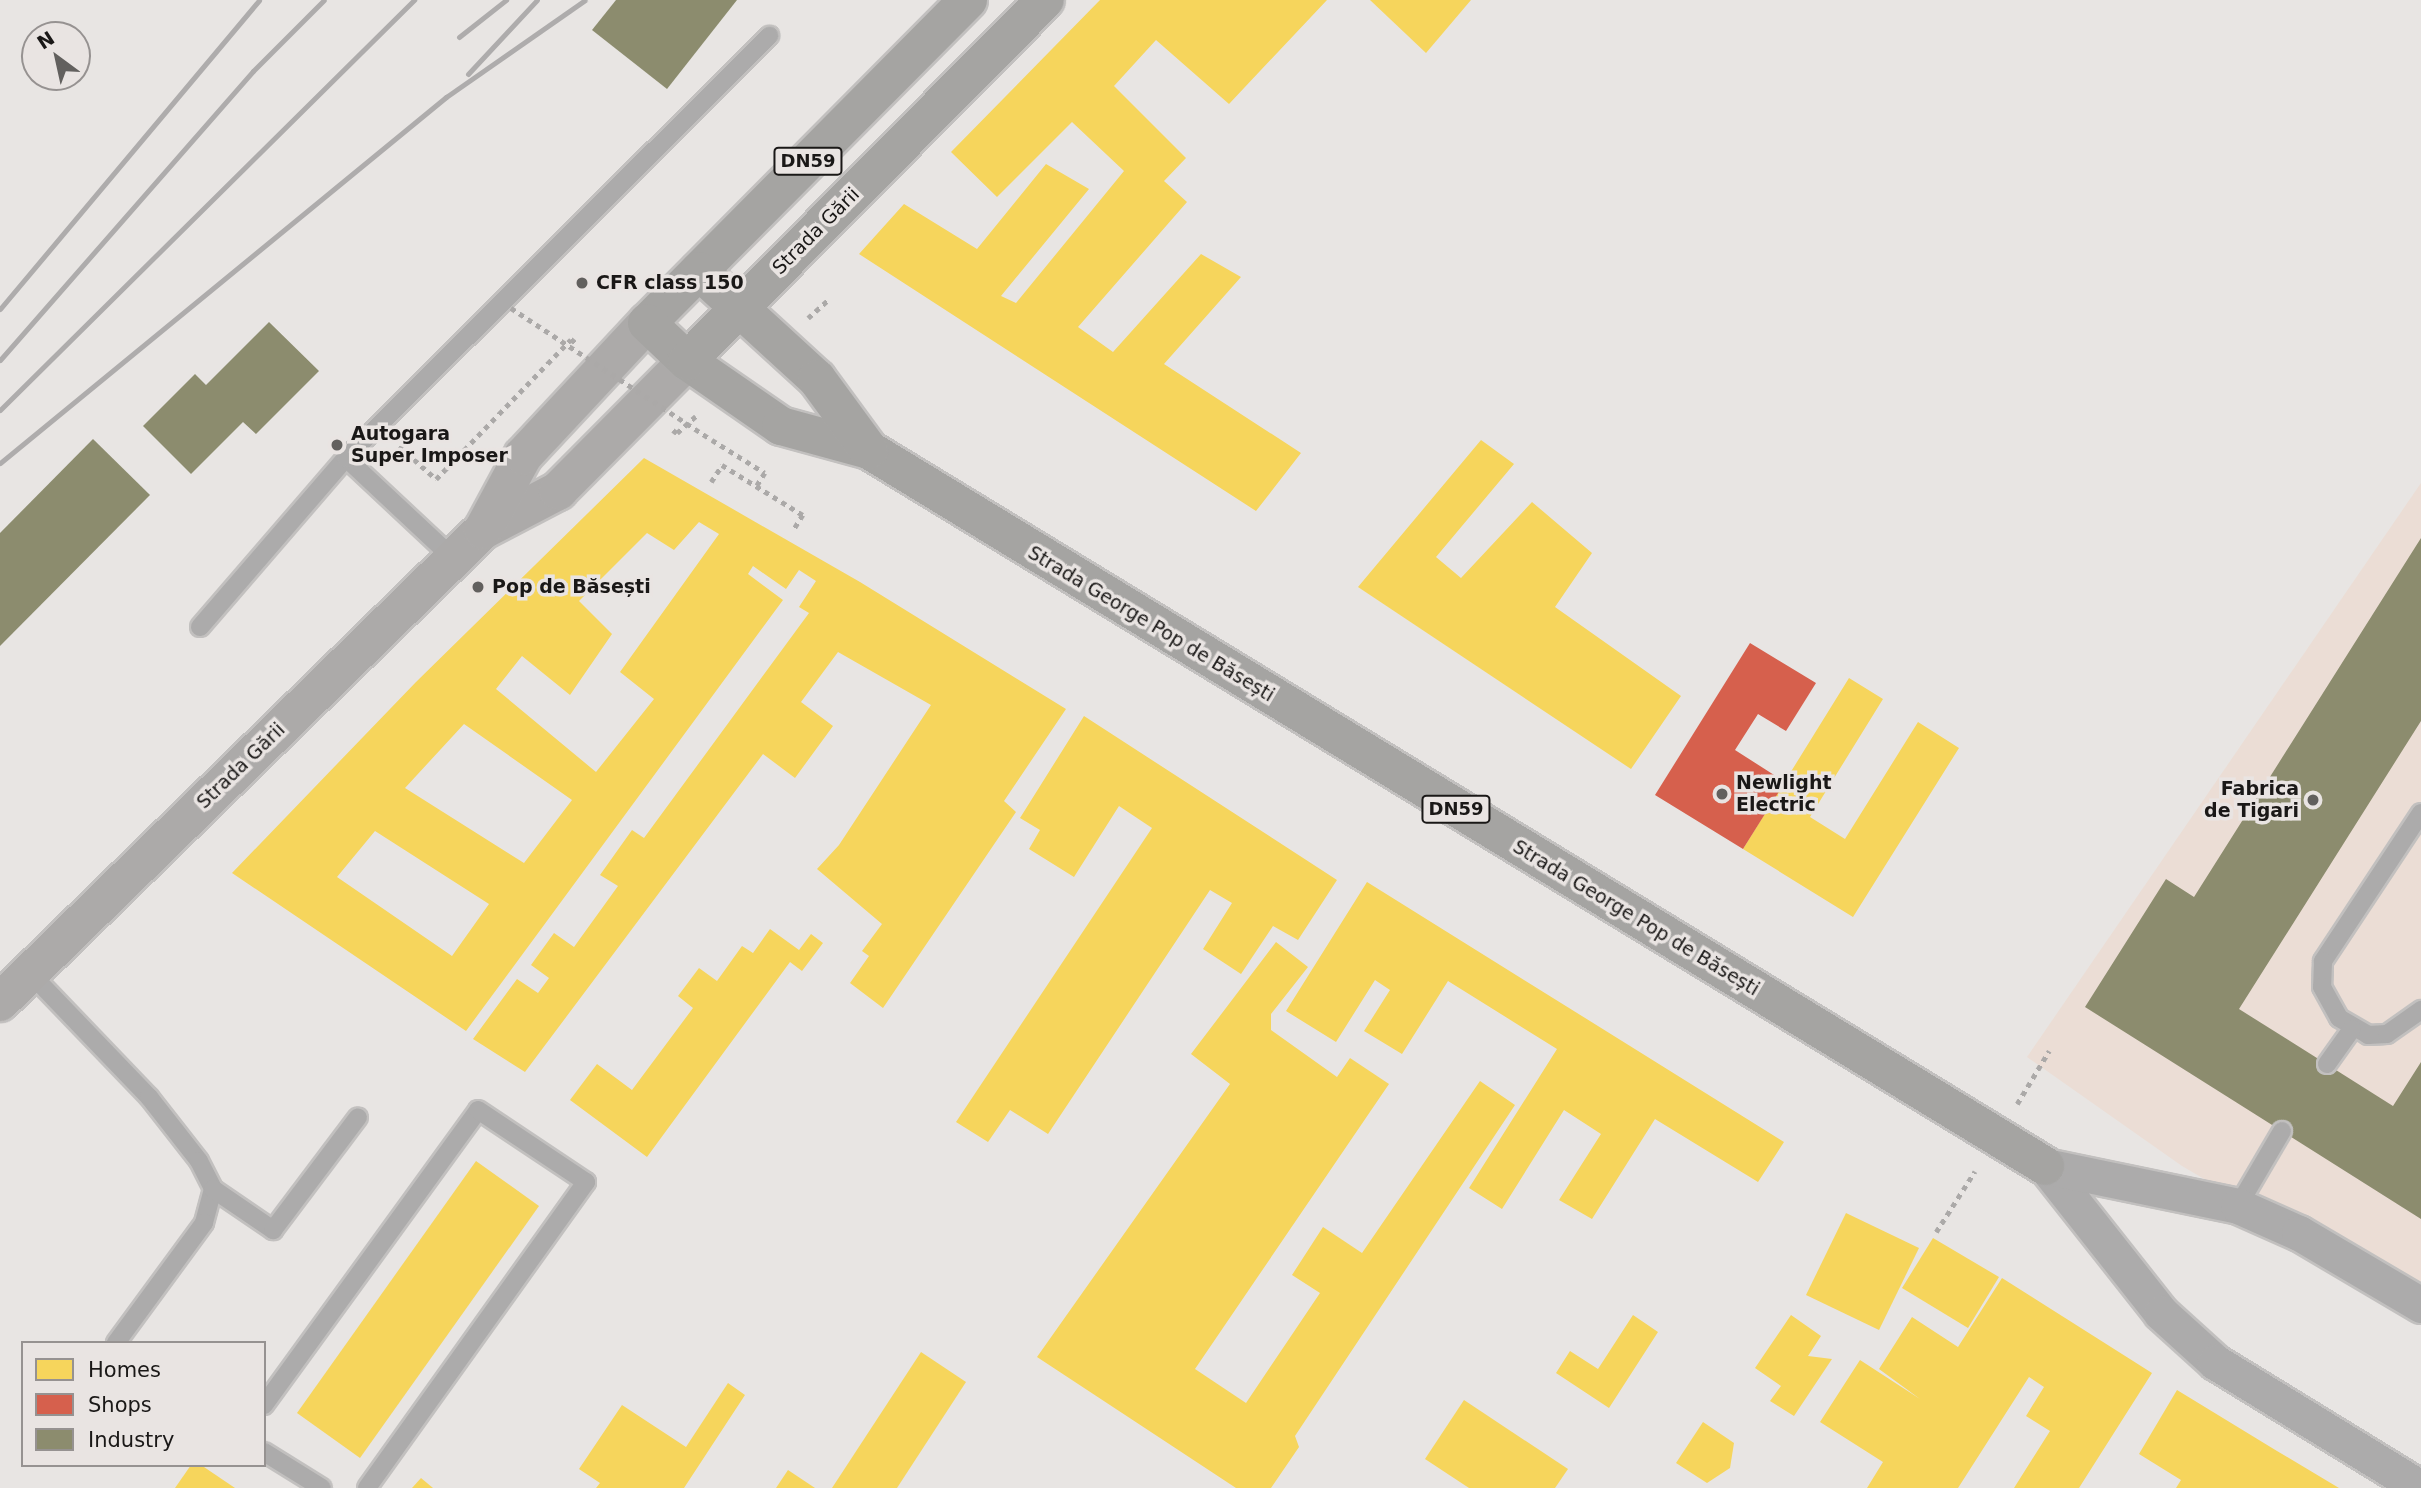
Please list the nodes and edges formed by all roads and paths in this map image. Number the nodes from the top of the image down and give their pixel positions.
1 (968, 0) edge
2 (1045, 0) edge
3 (769, 36) dead end
4 (699, 271) junction
5 (511, 308) dead end
6 (740, 308) junction
7 (648, 323) junction
8 (571, 339) dead end
9 (687, 361) junction
10 (394, 442) dead end
11 (869, 450) junction
12 (346, 458) junction
13 (711, 481) dead end
14 (757, 486) junction
15 (483, 530) junction
16 (793, 531) dead end
17 (454, 559) junction
18 (200, 627) dead end
19 (2421, 813) edge
20 (30, 973) junction
21 (0, 1002) edge
22 (2421, 1010) edge
23 (2352, 1029) junction
24 (2327, 1065) dead end
25 (358, 1117) dead end
26 (2282, 1131) dead end
27 (2045, 1166) junction
28 (213, 1189) junction
29 (2238, 1206) junction
30 (2421, 1306) edge
31 (117, 1341) edge
32 (266, 1402) edge
33 (266, 1453) edge
34 (322, 1488) edge
35 (367, 1488) edge
36 (2421, 1488) edge

1 - 4 main road, Strada Gării / DN59
2 - 6 main road, Strada Gării / DN59
3 - 12 lane
4 - 6 main road, Strada George Pop de Băsești / DN59
4 - 7 main road, Strada Gării / DN59
5 - 14 path, bridge
6 - 9 main road, Strada Gării / DN59
6 - 11 main road, Strada George Pop de Băsești / DN59
7 - 9 main road, Strada George Pop de Băsești / DN59
7 - 15 main road, Strada Gării
8 - 10 path
9 - 11 main road, Strada George Pop de Băsești / DN59
9 - 15 main road, Strada Gării
11 - 27 main road, Strada George Pop de Băsești / DN59
12 - 17 lane
12 - 18 lane
13 - 14 path
14 - 16 path
15 - 17 main road, Strada Gării
17 - 20 main road, Strada Gării
19 - 23 lane
20 - 21 main road, Strada Gării
20 - 28 lane
22 - 23 lane
23 - 24 lane
25 - 28 lane
26 - 29 lane
27 - 29 street, Strada George Pop de Băsești
27 - 36 street, Strada George Pop de Băsești
28 - 31 lane
29 - 30 street, Strada George Pop de Băsești
32 - 35 lane
33 - 34 lane

